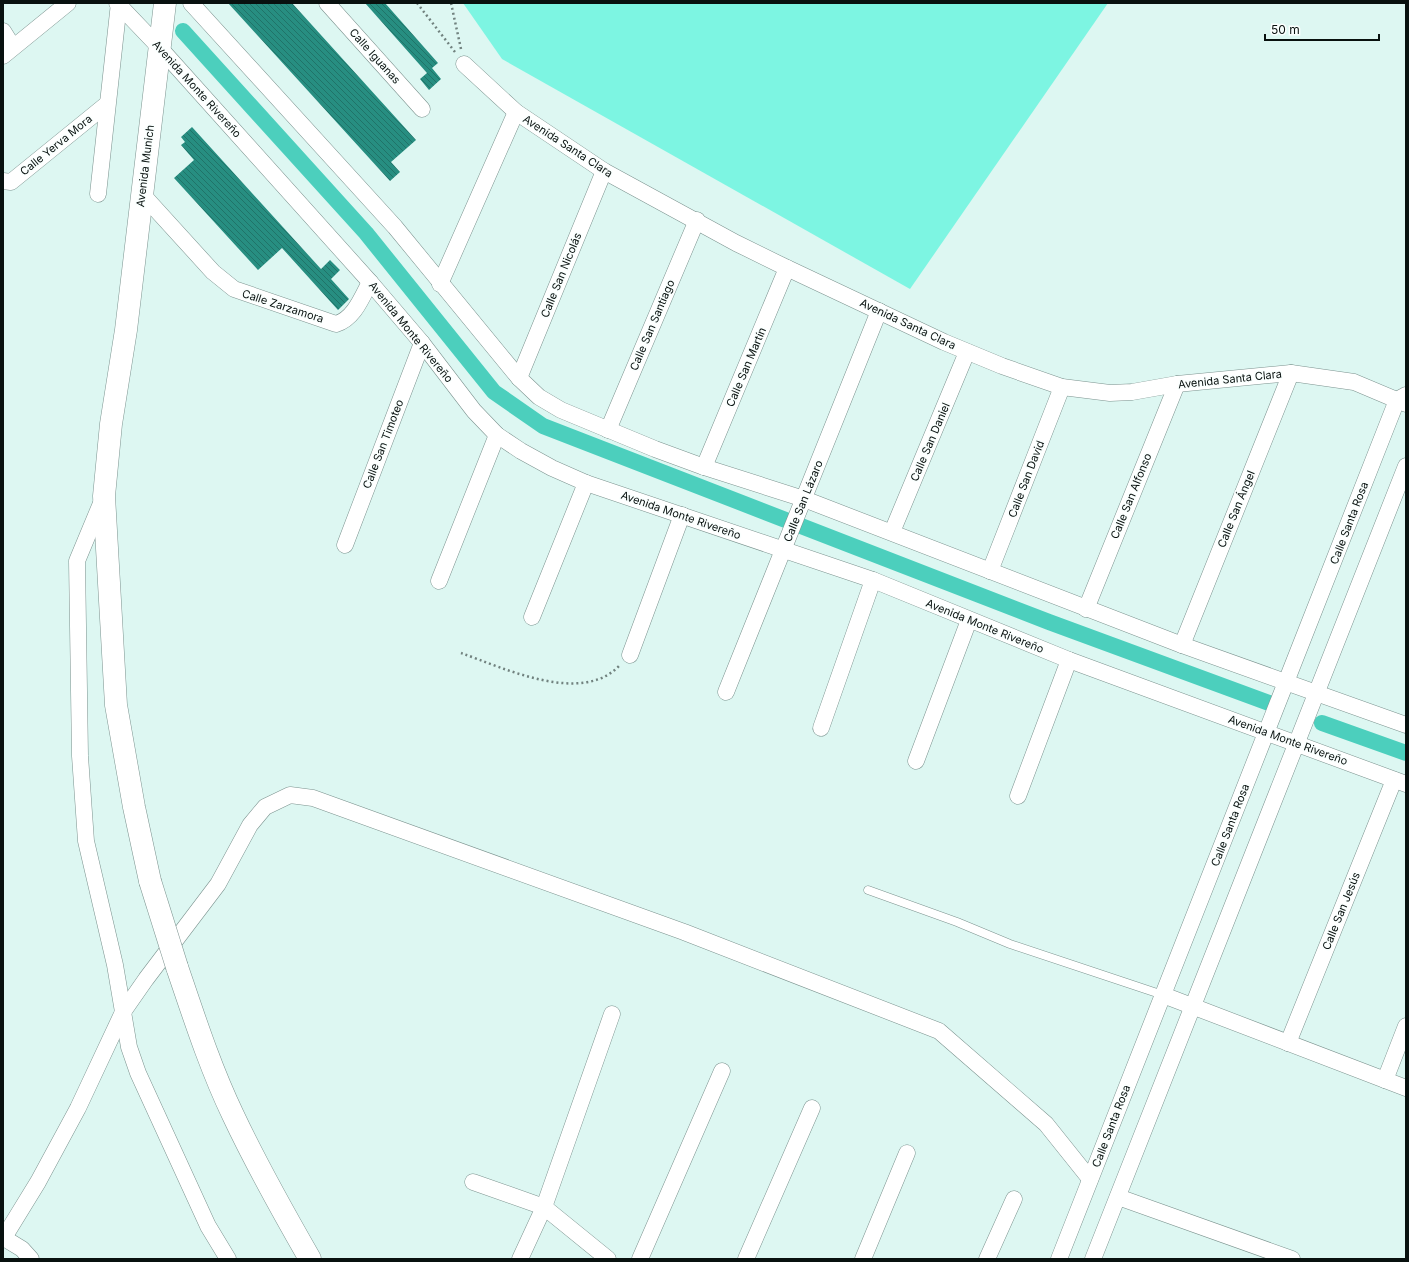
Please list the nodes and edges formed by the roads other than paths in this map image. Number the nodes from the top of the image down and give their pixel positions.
1 (68, 3) edge
2 (165, 3) edge
3 (191, 3) edge
4 (327, 3) edge
5 (118, 4) edge
6 (3, 31) edge
7 (159, 47) junction
8 (8, 52) edge
9 (464, 64) road end
10 (107, 104) junction
11 (422, 109) dead end
12 (516, 112) junction
13 (604, 172) junction
14 (3, 181) edge
15 (98, 194) dead end
16 (142, 194) junction
17 (697, 220) junction
18 (787, 268) junction
19 (370, 282) junction
20 (440, 284) junction
21 (879, 311) junction
22 (422, 343) junction
23 (967, 352) junction
24 (1291, 373) junction
25 (519, 378) junction
26 (1177, 384) junction
27 (1062, 387) junction
28 (1403, 400) edge
29 (608, 430) junction
30 (497, 435) junction
31 (1406, 466) edge
32 (704, 467) junction
33 (586, 482) junction
34 (104, 496) junction
35 (803, 500) junction
36 (682, 515) junction
37 (892, 532) junction
38 (345, 545) dead end
39 (784, 548) junction
40 (990, 571) junction
41 (873, 580) junction
42 (439, 581) dead end
43 (1086, 609) junction
44 (532, 617) dead end
45 (969, 620) junction
46 (1182, 645) junction
47 (630, 654) road end
48 (1069, 660) junction
49 (1286, 682) junction
50 (726, 692) dead end
51 (1317, 692) junction
52 (1406, 725) edge
53 (821, 728) dead end
54 (1266, 732) junction
55 (1297, 743) junction
56 (916, 761) dead end
57 (1400, 782) edge
58 (1018, 796) dead end
59 (868, 890) dead end
60 (1163, 995) junction
61 (1193, 1007) junction
62 (122, 1012) junction
63 (612, 1014) dead end
64 (1406, 1026) edge
65 (1288, 1043) junction
66 (722, 1071) dead end
67 (1385, 1080) junction
68 (1406, 1088) edge
69 (812, 1108) dead end
70 (907, 1153) dead end
71 (1090, 1179) junction
72 (473, 1182) dead end
73 (1118, 1197) junction
74 (1014, 1199) dead end
75 (544, 1207) junction
76 (3, 1239) edge
77 (31, 1259) edge
78 (228, 1259) edge
79 (310, 1259) edge
80 (520, 1259) edge
81 (608, 1259) edge
82 (640, 1259) edge
83 (746, 1259) edge
84 (863, 1259) edge
85 (987, 1259) edge
86 (1059, 1259) edge
87 (1095, 1259) edge
88 (1292, 1259) edge

1 - 8 street
2 - 7 main road, Avenida Munich
3 - 20 street
4 - 11 street, Calle Iguanas
5 - 7 street, Avenida Monte Rivereño
5 - 10 street
6 - 8 street
7 - 16 main road, Avenida Munich
7 - 19 street, Avenida Monte Rivereño
9 - 12 street, Avenida Santa Clara
10 - 14 street, Calle Yerva Mora
10 - 15 street
12 - 13 street, Avenida Santa Clara
12 - 20 street
13 - 17 street, Avenida Santa Clara
13 - 25 street, Calle San Nicolás
16 - 19 street, Calle Zarzamora
16 - 34 main road, Avenida Munich
17 - 18 street, Avenida Santa Clara
17 - 29 street, Calle San Santiago
18 - 21 street, Avenida Santa Clara
18 - 32 street, Calle San Martín
19 - 22 street, Avenida Monte Rivereño
20 - 25 street
21 - 23 street, Avenida Santa Clara
21 - 35 street, Calle San Lázaro
22 - 30 street, Avenida Monte Rivereño
22 - 38 street, Calle San Timoteo
23 - 27 street, Avenida Santa Clara
23 - 37 street, Calle San Daniel
24 - 26 street, Avenida Santa Clara
24 - 28 street, Avenida Santa Clara
24 - 46 street, Calle San Ángel
25 - 29 street
26 - 27 street, Avenida Santa Clara
26 - 43 street, Calle San Alfonso
27 - 40 street, Calle San David
28 - 49 street, Calle Santa Rosa
29 - 32 street
30 - 33 street, Avenida Monte Rivereño
30 - 42 street
31 - 51 street
32 - 35 street
33 - 36 street, Avenida Monte Rivereño
33 - 44 street
34 - 62 street
34 - 79 main road, Avenida Munich, bridge
35 - 37 street
35 - 39 street, Calle San Lázaro
36 - 39 street, Avenida Monte Rivereño
36 - 47 street
37 - 40 street
39 - 41 street, Avenida Monte Rivereño
39 - 50 street, Calle San Lázaro
40 - 43 street
41 - 45 street, Avenida Monte Rivereño
41 - 53 street
43 - 46 street
45 - 48 street, Avenida Monte Rivereño
45 - 56 street
46 - 49 street
48 - 54 street, Avenida Monte Rivereño
48 - 58 street
49 - 51 street
49 - 54 street, Calle Santa Rosa
51 - 52 street
51 - 55 street
54 - 55 street, Avenida Monte Rivereño
54 - 60 street, Calle Santa Rosa
55 - 57 street, Avenida Monte Rivereño
55 - 61 street
57 - 65 street, Calle San Jesús
59 - 60 lane
60 - 61 street
60 - 71 street, Calle Santa Rosa
61 - 65 street
61 - 73 street
62 - 71 street
62 - 76 street
62 - 78 street
63 - 75 street
64 - 67 street
65 - 67 street
66 - 82 street
67 - 68 street
69 - 83 street
70 - 84 street
71 - 86 street, Calle Santa Rosa
72 - 75 street
73 - 87 street
73 - 88 street
74 - 85 street
75 - 80 street
75 - 81 street
76 - 77 street

